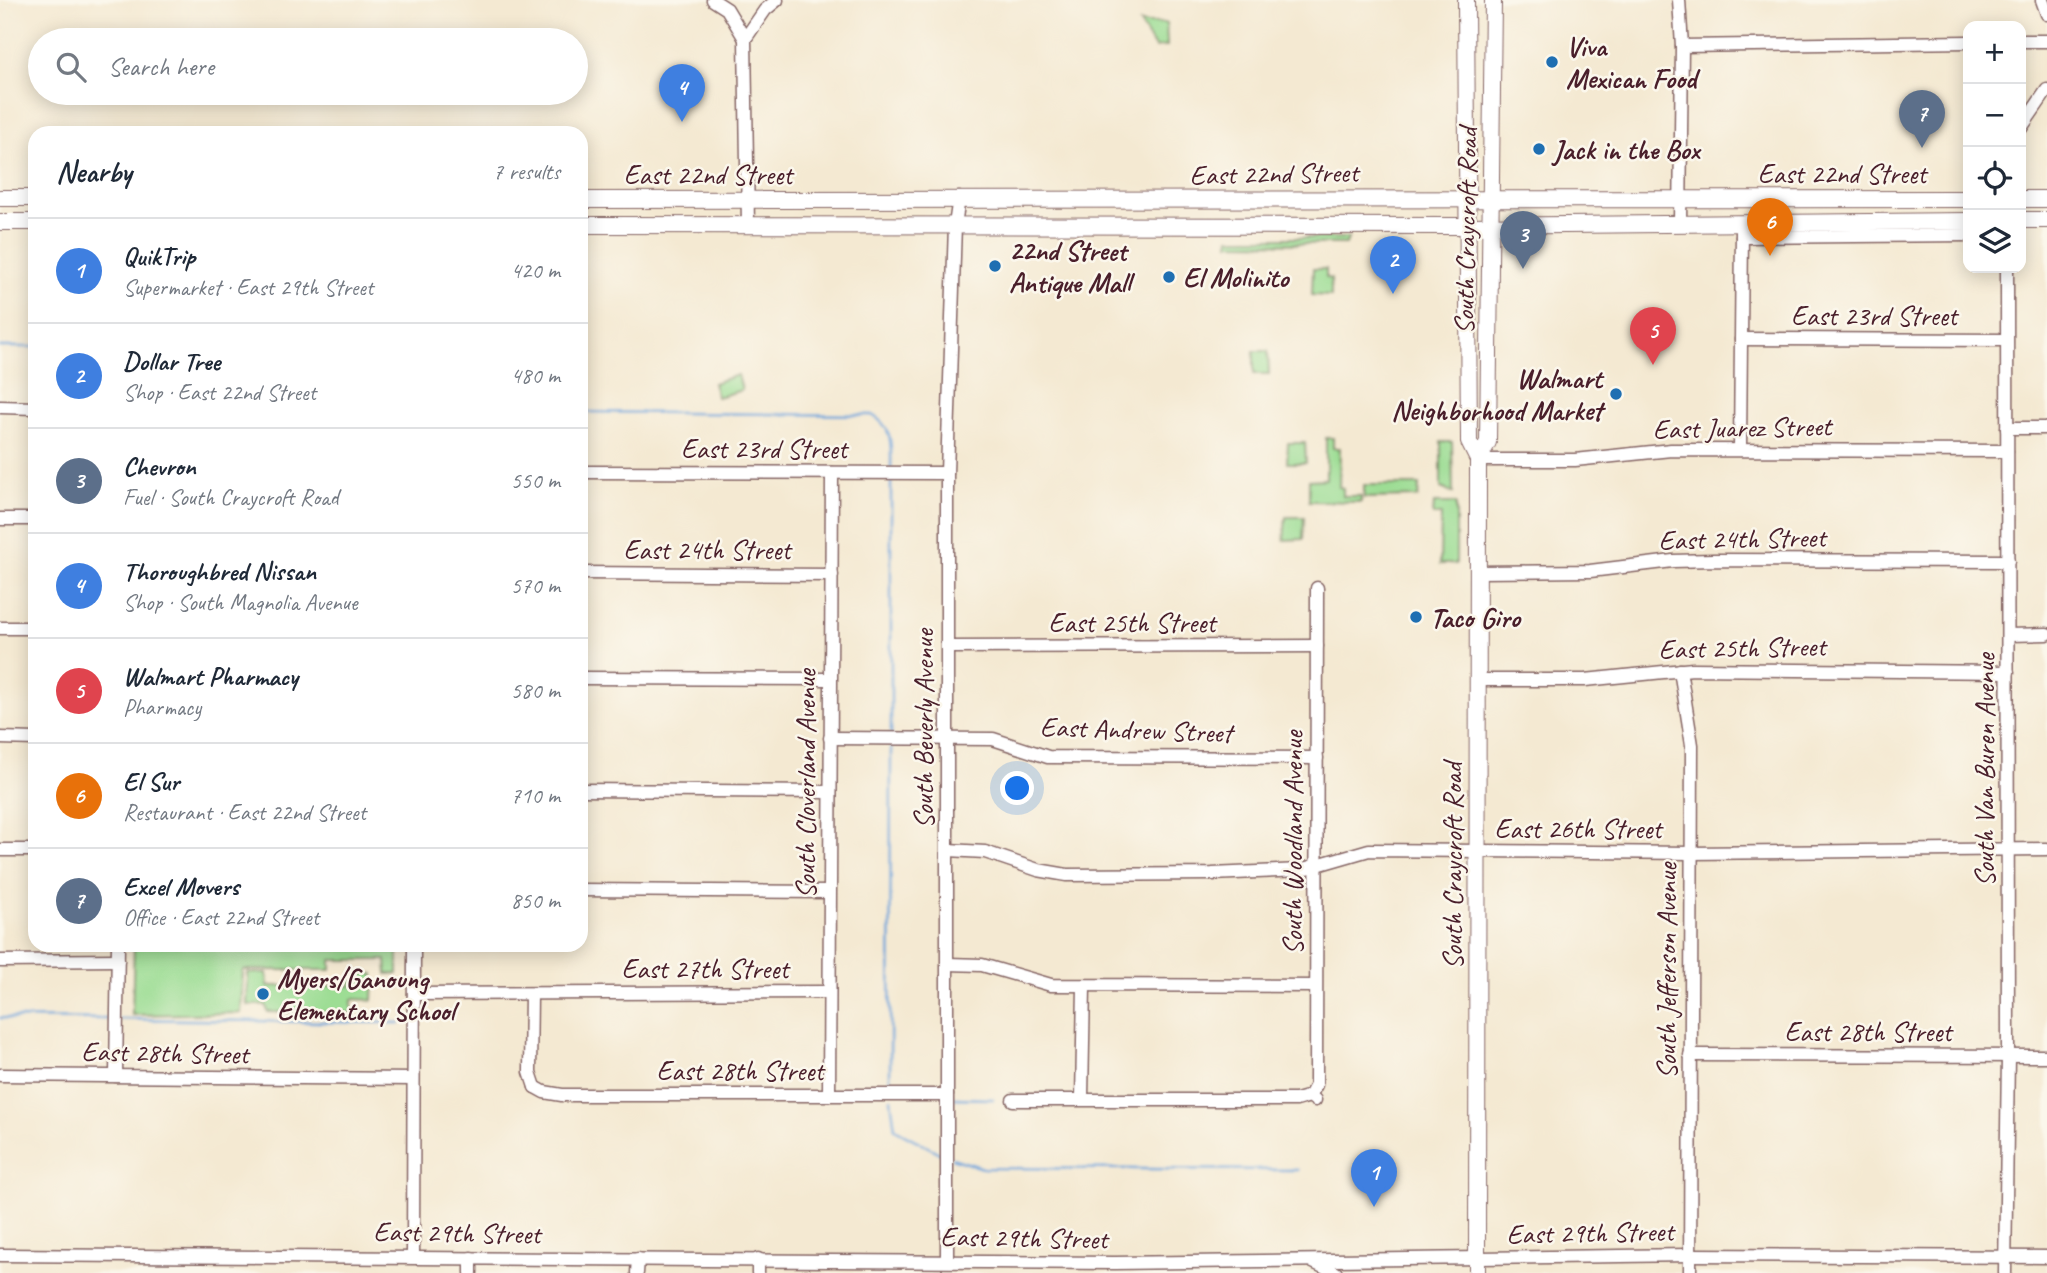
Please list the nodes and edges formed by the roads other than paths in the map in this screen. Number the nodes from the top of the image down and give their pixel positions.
1 (713, 0) edge
2 (777, 0) edge
3 (1465, 0) edge
4 (1493, 0) edge
5 (1678, 0) edge
6 (2042, 0) edge
7 (2047, 14) edge
8 (745, 39) junction
9 (2026, 41) edge
10 (2047, 41) edge
11 (1963, 42) edge
12 (1682, 46) junction
13 (2047, 90) edge
14 (2026, 121) edge
15 (0, 198) edge
16 (28, 198) edge
17 (959, 198) junction
18 (1466, 198) junction
19 (1492, 198) junction
20 (1680, 199) junction
21 (1963, 199) edge
22 (2026, 199) edge
23 (2047, 199) edge
24 (588, 200) edge
25 (747, 200) junction
26 (2026, 220) edge
27 (2047, 220) edge
28 (1963, 221) edge
29 (0, 222) edge
30 (28, 222) edge
31 (1680, 223) junction
32 (588, 225) edge
33 (748, 225) junction
34 (955, 225) junction
35 (1466, 226) junction
36 (1492, 226) junction
37 (1742, 231) junction
38 (1963, 235) edge
39 (2007, 273) edge
40 (1741, 339) junction
41 (1468, 340) junction
42 (2006, 340) junction
43 (1489, 389) junction
44 (0, 407) edge
45 (28, 408) edge
46 (2007, 428) junction
47 (2047, 428) edge
48 (1740, 449) junction
49 (2007, 452) junction
50 (1478, 460) junction
51 (588, 472) edge
52 (832, 473) junction
53 (947, 473) junction
54 (0, 519) edge
55 (28, 519) edge
56 (2008, 561) junction
57 (1477, 572) junction
58 (588, 573) edge
59 (832, 575) junction
60 (1317, 588) dead end
61 (0, 628) edge
62 (28, 628) edge
63 (2047, 634) edge
64 (2008, 635) junction
65 (1317, 646) junction
66 (948, 647) junction
67 (1681, 670) junction
68 (2008, 672) junction
69 (588, 678) edge
70 (830, 680) junction
71 (1478, 680) junction
72 (0, 738) edge
73 (830, 738) junction
74 (948, 738) junction
75 (28, 739) edge
76 (1317, 758) junction
77 (588, 790) edge
78 (829, 792) junction
79 (2008, 849) junction
80 (2047, 849) edge
81 (0, 850) edge
82 (28, 850) edge
83 (948, 850) junction
84 (1479, 852) junction
85 (1691, 853) junction
86 (1319, 862) junction
87 (588, 890) edge
88 (829, 892) junction
89 (118, 952) edge
90 (414, 952) edge
91 (118, 960) junction
92 (0, 961) edge
93 (948, 964) junction
94 (1084, 986) junction
95 (1315, 986) junction
96 (828, 992) junction
97 (414, 994) junction
98 (531, 994) junction
99 (1690, 1055) junction
100 (2008, 1056) junction
101 (2047, 1056) edge
102 (0, 1075) edge
103 (116, 1076) junction
104 (413, 1079) junction
105 (829, 1095) junction
106 (947, 1095) junction
107 (1082, 1099) junction
108 (1013, 1100) dead end
109 (0, 1255) edge
110 (1690, 1255) junction
111 (413, 1256) junction
112 (2047, 1257) edge
113 (471, 1258) junction
114 (2005, 1258) junction
115 (638, 1259) junction
116 (758, 1259) junction
117 (947, 1261) junction
118 (1310, 1261) junction
119 (1477, 1266) edge
120 (876, 1267) edge
121 (998, 1267) edge
122 (1116, 1268) edge
123 (471, 1273) edge
124 (637, 1273) edge
125 (758, 1273) edge
126 (1336, 1273) edge
127 (1690, 1273) edge
128 (2005, 1273) edge

1 - 8 street
2 - 8 street
3 - 18 main road, South Craycroft Road
4 - 19 main road, South Craycroft Road
5 - 12 street
6 - 7 street
8 - 25 street
9 - 10 street
11 - 12 street
12 - 20 street
13 - 14 street
15 - 16 main road
17 - 18 main road, East 22nd Street
17 - 25 main road, East 22nd Street
17 - 34 street, South Beverly Avenue
18 - 19 main road, East 22nd Street
18 - 35 main road, South Craycroft Road
19 - 20 main road, East 22nd Street
19 - 36 main road, South Craycroft Road
20 - 21 main road, East 22nd Street
20 - 31 street
22 - 23 main road
24 - 25 main road, East 22nd Street
25 - 33 street
26 - 27 main road
28 - 37 main road, East 22nd Street
29 - 30 main road
31 - 36 main road, East 22nd Street
31 - 37 main road, East 22nd Street
32 - 33 main road, East 22nd Street
33 - 34 main road, East 22nd Street
34 - 35 main road, East 22nd Street
34 - 53 street, South Beverly Avenue
35 - 36 main road, East 22nd Street
35 - 41 main road, South Craycroft Road
36 - 43 main road, South Craycroft Road
37 - 38 street, East 22nd Street
37 - 40 street
39 - 42 street, South Van Buren Avenue
40 - 42 street, East 23rd Street
40 - 48 street
41 - 43 main road
41 - 50 main road, South Craycroft Road
42 - 46 street, South Van Buren Avenue
43 - 50 main road, South Craycroft Road
44 - 45 street
46 - 47 street
46 - 49 street, South Van Buren Avenue
48 - 49 street, East Juarez Street
48 - 50 street, East Juarez Street
49 - 56 street, South Van Buren Avenue
50 - 57 main road, South Craycroft Road
51 - 52 street, East 23rd Street
52 - 53 street, East 23rd Street
52 - 59 street, South Cloverland Avenue
53 - 66 street, South Beverly Avenue
54 - 55 street
56 - 57 street, East 24th Street
56 - 64 street, South Van Buren Avenue
57 - 71 main road, South Craycroft Road
58 - 59 street, East 24th Street
59 - 70 street, South Cloverland Avenue
60 - 65 street, South Woodland Avenue
61 - 62 street
63 - 64 street
64 - 68 street, South Van Buren Avenue
65 - 66 street, East 25th Street
65 - 76 street, South Woodland Avenue
66 - 74 street, South Beverly Avenue
67 - 68 street, East 25th Street
67 - 71 street, East 25th Street
67 - 85 street, South Jefferson Avenue
68 - 79 street, South Van Buren Avenue
69 - 70 street
70 - 73 street, South Cloverland Avenue
71 - 84 main road, South Craycroft Road
72 - 75 street
73 - 74 street, East Andrew Street
73 - 78 street, South Cloverland Avenue
74 - 76 street, East Andrew Street
74 - 83 street, South Beverly Avenue
76 - 86 street, South Woodland Avenue
77 - 78 street
78 - 88 street, South Cloverland Avenue
79 - 80 street, East 26th Street
79 - 85 street, East 26th Street
79 - 100 street, South Van Buren Avenue
81 - 82 street
83 - 86 street, East 26th Street
83 - 93 street, South Beverly Avenue
84 - 85 street, East 26th Street
84 - 86 street, East 26th Street
84 - 119 main road, South Craycroft Road
85 - 99 street, South Jefferson Avenue
86 - 95 street, South Woodland Avenue
87 - 88 street
88 - 96 street, South Cloverland Avenue
89 - 91 street
90 - 97 street
91 - 92 street
91 - 103 street
93 - 94 street
93 - 106 street, South Beverly Avenue
94 - 95 street
94 - 107 street
95 - 107 street, South Woodland Avenue
96 - 98 street, East 27th Street
96 - 105 street, South Cloverland Avenue
97 - 98 street, East 27th Street
97 - 104 street
98 - 105 street, East 28th Street
99 - 100 street, East 28th Street
99 - 110 street, South Jefferson Avenue
100 - 101 street, East 28th Street
100 - 114 street, South Van Buren Avenue
102 - 103 street, East 28th Street
103 - 104 street, East 28th Street
104 - 111 street
105 - 106 street, East 28th Street
106 - 117 street, South Beverly Avenue
107 - 108 street
109 - 111 street, East 29th Street
110 - 114 street, East 29th Street
110 - 119 street, East 29th Street
110 - 127 street, South Jefferson Avenue
111 - 113 street, East 29th Street
112 - 114 street, East 29th Street
113 - 115 street, East 29th Street
113 - 123 street
114 - 128 street, South Van Buren Avenue
115 - 116 street, East 29th Street
115 - 124 street
116 - 120 street, East 29th Street
116 - 125 street
117 - 120 street, East 29th Street
117 - 121 street, East 29th Street
118 - 119 street, East 29th Street
118 - 122 street, East 29th Street
118 - 126 street
121 - 122 street, East 29th Street

